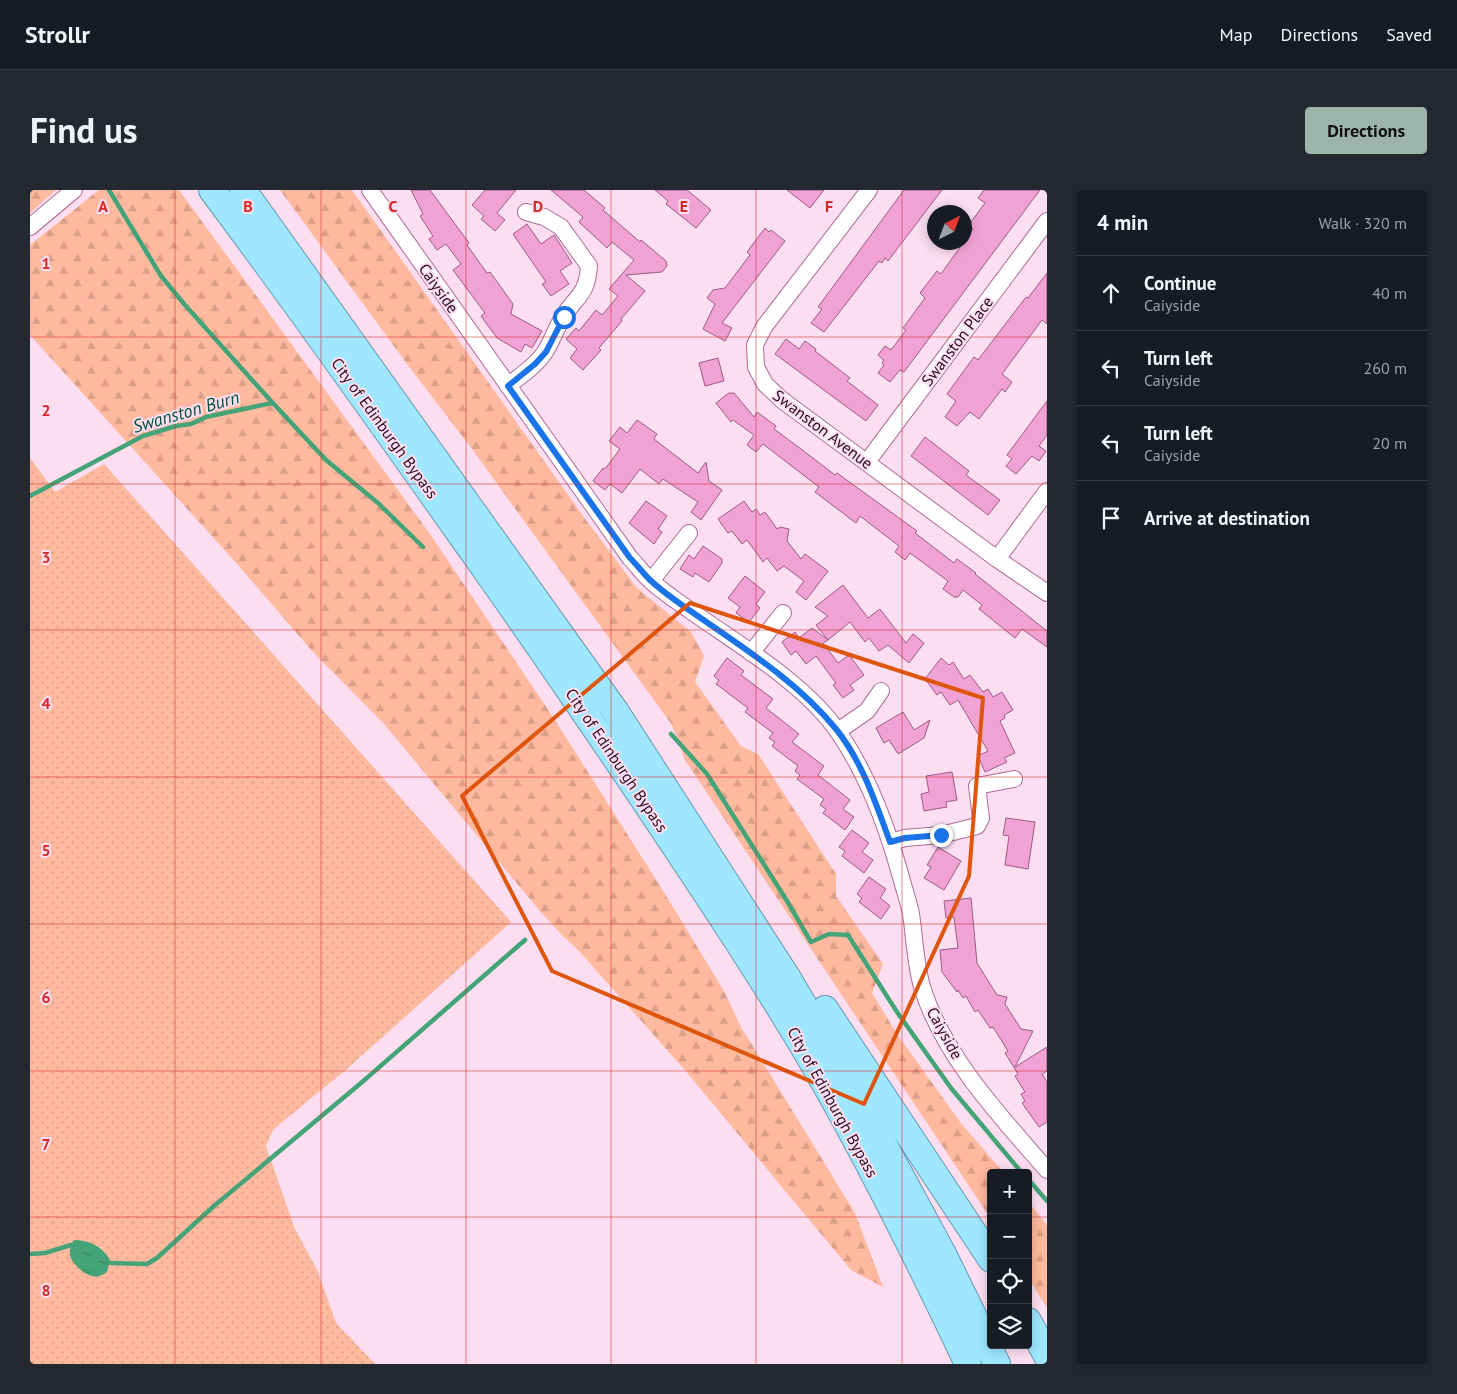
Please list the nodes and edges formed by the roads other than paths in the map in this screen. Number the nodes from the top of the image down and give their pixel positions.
1 (74, 190) edge
2 (212, 190) edge
3 (243, 190) edge
4 (370, 190) edge
5 (869, 190) edge
6 (526, 212) dead end
7 (1047, 221) edge
8 (30, 227) edge
9 (508, 386) junction
10 (867, 462) junction
11 (1047, 491) edge
12 (689, 533) dead end
13 (997, 559) junction
14 (651, 581) junction
15 (1047, 593) edge
16 (783, 613) dead end
17 (751, 653) junction
18 (881, 691) dead end
19 (616, 712) junction
20 (838, 731) junction
21 (1014, 779) dead end
22 (890, 842) junction
23 (702, 886) junction
24 (1047, 1170) edge
25 (987, 1253) edge
26 (1032, 1328) edge
27 (1047, 1356) edge
28 (950, 1364) edge
29 (968, 1364) edge
30 (997, 1364) edge

1 - 8 street
2 - 23 highway, City of Edinburgh Bypass
3 - 19 highway, City of Edinburgh Bypass
4 - 9 street, Caiyside
5 - 10 street, Swanston Avenue
6 - 9 street
7 - 10 street, Swanston Place
9 - 14 street, Caiyside
10 - 13 street, Swanston Avenue
11 - 13 street
12 - 14 street
13 - 15 street, Swanston Avenue
14 - 17 street, Caiyside
16 - 17 street
17 - 20 street, Caiyside
18 - 20 street
19 - 25 highway
19 - 30 highway, City of Edinburgh Bypass
20 - 22 street, Caiyside
21 - 22 street
22 - 24 street, Caiyside
23 - 28 highway
23 - 29 highway, City of Edinburgh Bypass
26 - 27 highway

